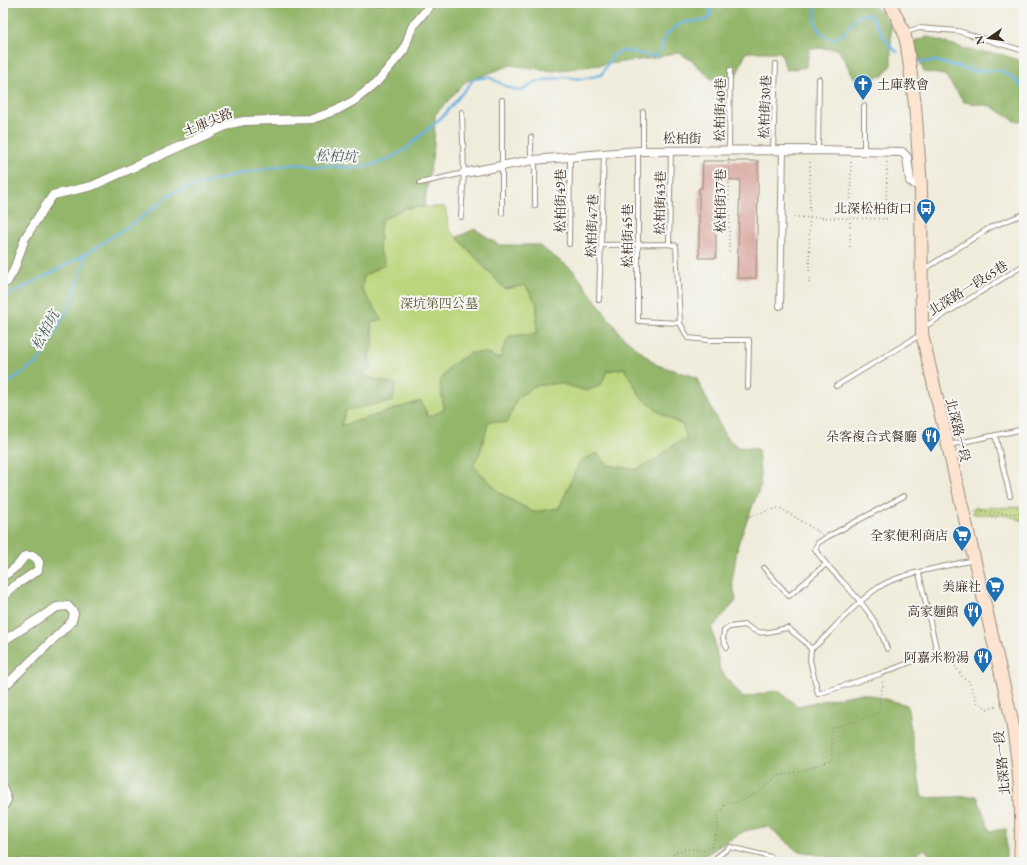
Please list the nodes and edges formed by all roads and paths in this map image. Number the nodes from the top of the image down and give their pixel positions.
1 (432, 3) edge
2 (890, 3) edge
3 (904, 32) junction
4 (1024, 51) edge
5 (776, 64) dead end
6 (730, 70) dead end
7 (820, 79) dead end
8 (502, 100) dead end
9 (864, 106) dead end
10 (462, 112) dead end
11 (643, 112) dead end
12 (531, 137) dead end
13 (640, 150) junction
14 (671, 150) junction
15 (729, 150) junction
16 (773, 150) junction
17 (783, 150) junction
18 (814, 150) junction
19 (851, 151) junction
20 (864, 151) junction
21 (887, 152) junction
22 (604, 154) junction
23 (570, 158) junction
24 (533, 160) junction
25 (502, 165) junction
26 (464, 173) junction
27 (420, 182) dead end
28 (921, 188) junction
29 (535, 206) dead end
30 (502, 213) dead end
31 (1024, 214) edge
32 (461, 217) dead end
33 (794, 217) dead end
34 (809, 218) junction
35 (850, 218) junction
36 (569, 244) dead end
37 (637, 244) junction
38 (669, 244) junction
39 (601, 245) junction
40 (850, 247) dead end
41 (729, 252) dead end
42 (1024, 265) edge
43 (921, 272) junction
44 (808, 283) dead end
45 (3, 284) edge
46 (599, 300) dead end
47 (780, 306) dead end
48 (680, 323) junction
49 (922, 331) junction
50 (836, 386) dead end
51 (748, 387) dead end
52 (1024, 429) edge
53 (995, 435) junction
54 (947, 445) junction
55 (904, 496) dead end
56 (1010, 496) dead end
57 (964, 512) junction
58 (1024, 514) edge
59 (746, 517) dead end
60 (827, 537) junction
61 (974, 560) junction
62 (826, 564) junction
63 (764, 568) dead end
64 (3, 573) edge
65 (919, 573) junction
66 (3, 597) edge
67 (861, 601) junction
68 (3, 641) edge
69 (727, 647) dead end
70 (811, 649) junction
71 (887, 649) dead end
72 (944, 655) dead end
73 (880, 674) junction
74 (3, 688) edge
75 (1008, 704) junction
76 (3, 788) edge
77 (3, 807) edge
78 (717, 857) dead end
79 (664, 862) edge
80 (777, 862) edge
81 (1020, 862) edge

1 - 45 street, 土庫尖路
2 - 3 main road, 北深路一段
3 - 4 lane
3 - 28 main road, 北深路一段
5 - 16 lane, 松柏街30巷
6 - 15 lane, 松柏街40巷
7 - 18 lane
8 - 25 lane
9 - 20 lane
10 - 26 lane
11 - 13 lane, 松柏街45巷
12 - 24 lane
13 - 14 street, 松柏街
13 - 22 street, 松柏街
13 - 37 lane, 松柏街45巷
14 - 15 street, 松柏街
14 - 38 lane, 松柏街43巷
15 - 16 street, 松柏街
15 - 41 path, 松柏街37巷
16 - 17 street, 松柏街
17 - 18 street, 松柏街
17 - 47 street
18 - 19 street, 松柏街
18 - 34 path
19 - 20 street, 松柏街
19 - 35 path
20 - 21 street, 松柏街
21 - 28 street, 松柏街
21 - 35 path
22 - 23 street, 松柏街
22 - 39 lane, 松柏街47巷
23 - 24 street, 松柏街
23 - 36 lane, 松柏街49巷
24 - 25 street, 松柏街
24 - 29 lane
25 - 26 street, 松柏街
25 - 30 lane
26 - 27 lane, 松柏街
26 - 32 lane
28 - 43 main road, 北深路一段
31 - 43 lane
33 - 34 path
34 - 35 path
34 - 44 path
35 - 40 path
37 - 38 lane
37 - 39 lane
37 - 48 lane, 松柏街45巷
38 - 48 lane, 松柏街43巷
39 - 46 lane, 松柏街47巷
42 - 49 lane, 北深路一段65巷
43 - 49 main road, 北深路一段
48 - 51 lane
49 - 50 lane, 北深路一段65巷
49 - 54 main road, 北深路一段
52 - 53 lane
53 - 54 lane
53 - 56 lane
54 - 57 main road, 北深路一段
55 - 60 lane
57 - 58 path
57 - 61 main road, 北深路一段
59 - 60 path
60 - 62 lane
61 - 65 lane
61 - 75 main road, 北深路一段
62 - 63 lane
62 - 67 lane
64 - 66 street
65 - 67 lane
65 - 73 lane
67 - 70 lane
67 - 71 lane
68 - 74 street
69 - 70 lane
70 - 73 lane
72 - 75 path
73 - 79 path
75 - 81 main road, 北深路一段
76 - 77 street
78 - 80 lane

